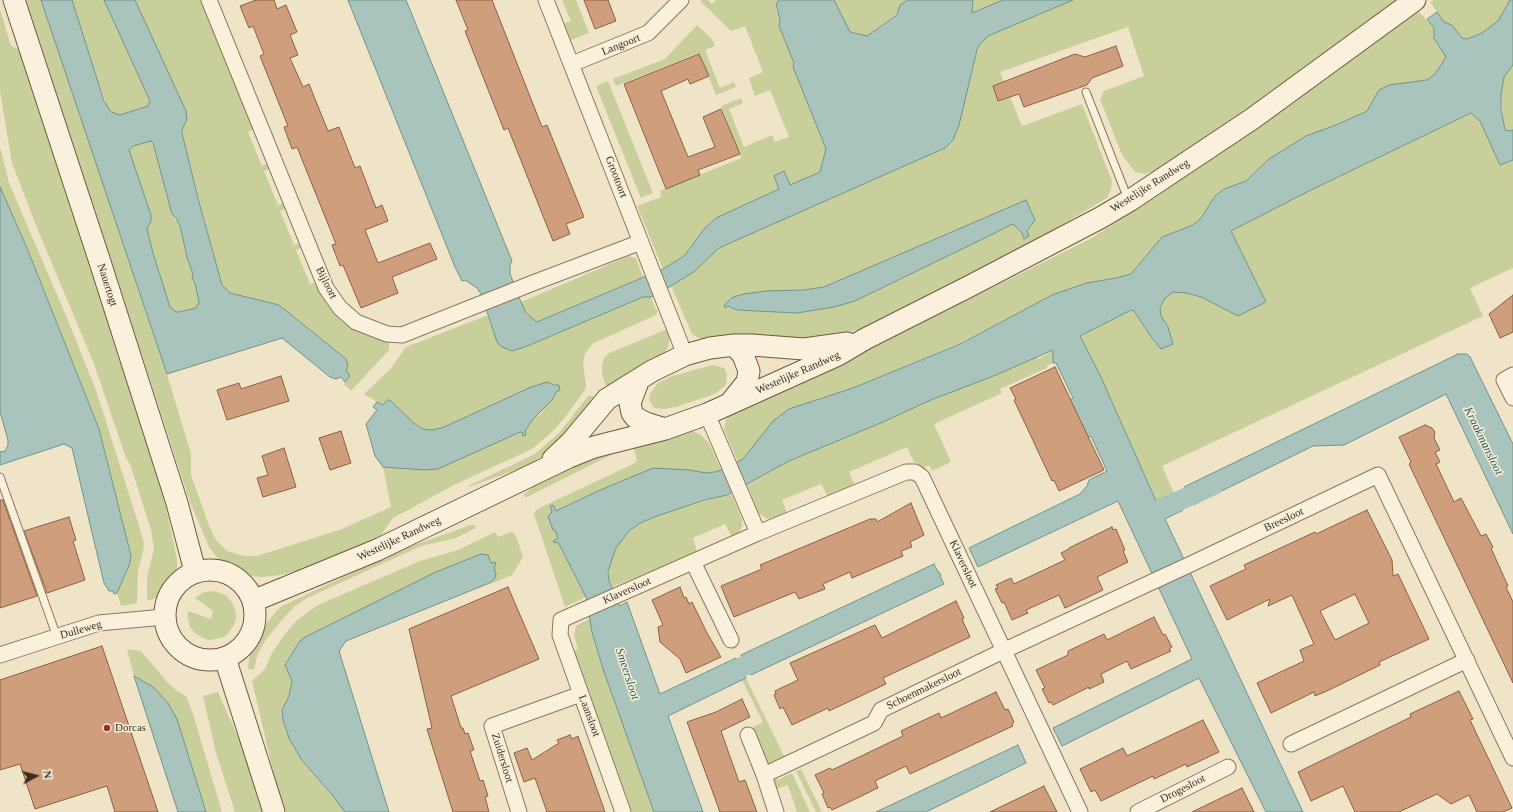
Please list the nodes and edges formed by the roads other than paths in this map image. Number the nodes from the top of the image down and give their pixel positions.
1 (14, 0) edge
2 (209, 0) edge
3 (546, 0) edge
4 (681, 0) edge
5 (1412, 2) edge
6 (572, 64) junction
7 (1086, 92) dead end
8 (1129, 201) junction
9 (644, 249) junction
10 (865, 339) junction
11 (734, 345) junction
12 (685, 355) junction
13 (1513, 375) edge
14 (639, 379) junction
15 (1513, 398) edge
16 (730, 404) junction
17 (707, 414) junction
18 (664, 429) junction
19 (541, 470) junction
20 (0, 477) edge
21 (758, 533) junction
22 (693, 562) junction
23 (195, 571) junction
24 (253, 601) junction
25 (164, 617) junction
26 (561, 620) joint
27 (57, 637) junction
28 (731, 640) dead end
29 (1003, 651) junction
30 (0, 655) edge
31 (224, 658) junction
32 (1467, 660) junction
33 (581, 694) junction
34 (748, 735) dead end
35 (1291, 744) dead end
36 (1513, 758) edge
37 (1228, 766) dead end
38 (764, 775) junction
39 (274, 812) edge
40 (519, 812) edge
41 (623, 812) edge
42 (776, 812) edge
43 (1080, 812) edge
44 (1138, 812) edge

1 - 23 street, Nauertogt
2 - 9 street, Bijloort
3 - 6 street, Grootoort
4 - 6 street, Langoort
5 - 8 street, Westelijke Randweg
6 - 9 street, Grootoort
7 - 8 lane
8 - 10 street, Westelijke Randweg
9 - 12 street, Grootoort
10 - 11 street, Westelijke Randweg
10 - 16 street, Westelijke Randweg
11 - 12 street, Westelijke Randweg
11 - 16 street, Westelijke Randweg
12 - 14 street, Westelijke Randweg
13 - 15 street
14 - 18 street
14 - 19 street, Westelijke Randweg
16 - 17 street, Westelijke Randweg
17 - 18 street, Westelijke Randweg
17 - 21 street
18 - 19 street, Westelijke Randweg
19 - 24 street, Westelijke Randweg
20 - 27 lane
21 - 22 street, Klaversloot
21 - 29 street, Klaversloot
22 - 26 street, Klaversloot
22 - 28 street
23 - 24 street
23 - 25 street
24 - 31 street
25 - 27 street, Dulleweg
25 - 31 street
26 - 33 street, Laansloot
27 - 30 street, Dulleweg
29 - 32 street, Breesloot
29 - 38 street, Schoenmakersloot
29 - 43 street, Klaversloot
31 - 39 street
32 - 35 street
32 - 36 street, Breesloot
33 - 40 street, Zuidersloot
33 - 41 street, Laansloot
34 - 38 street
37 - 44 street, Drogesloot
38 - 42 street

